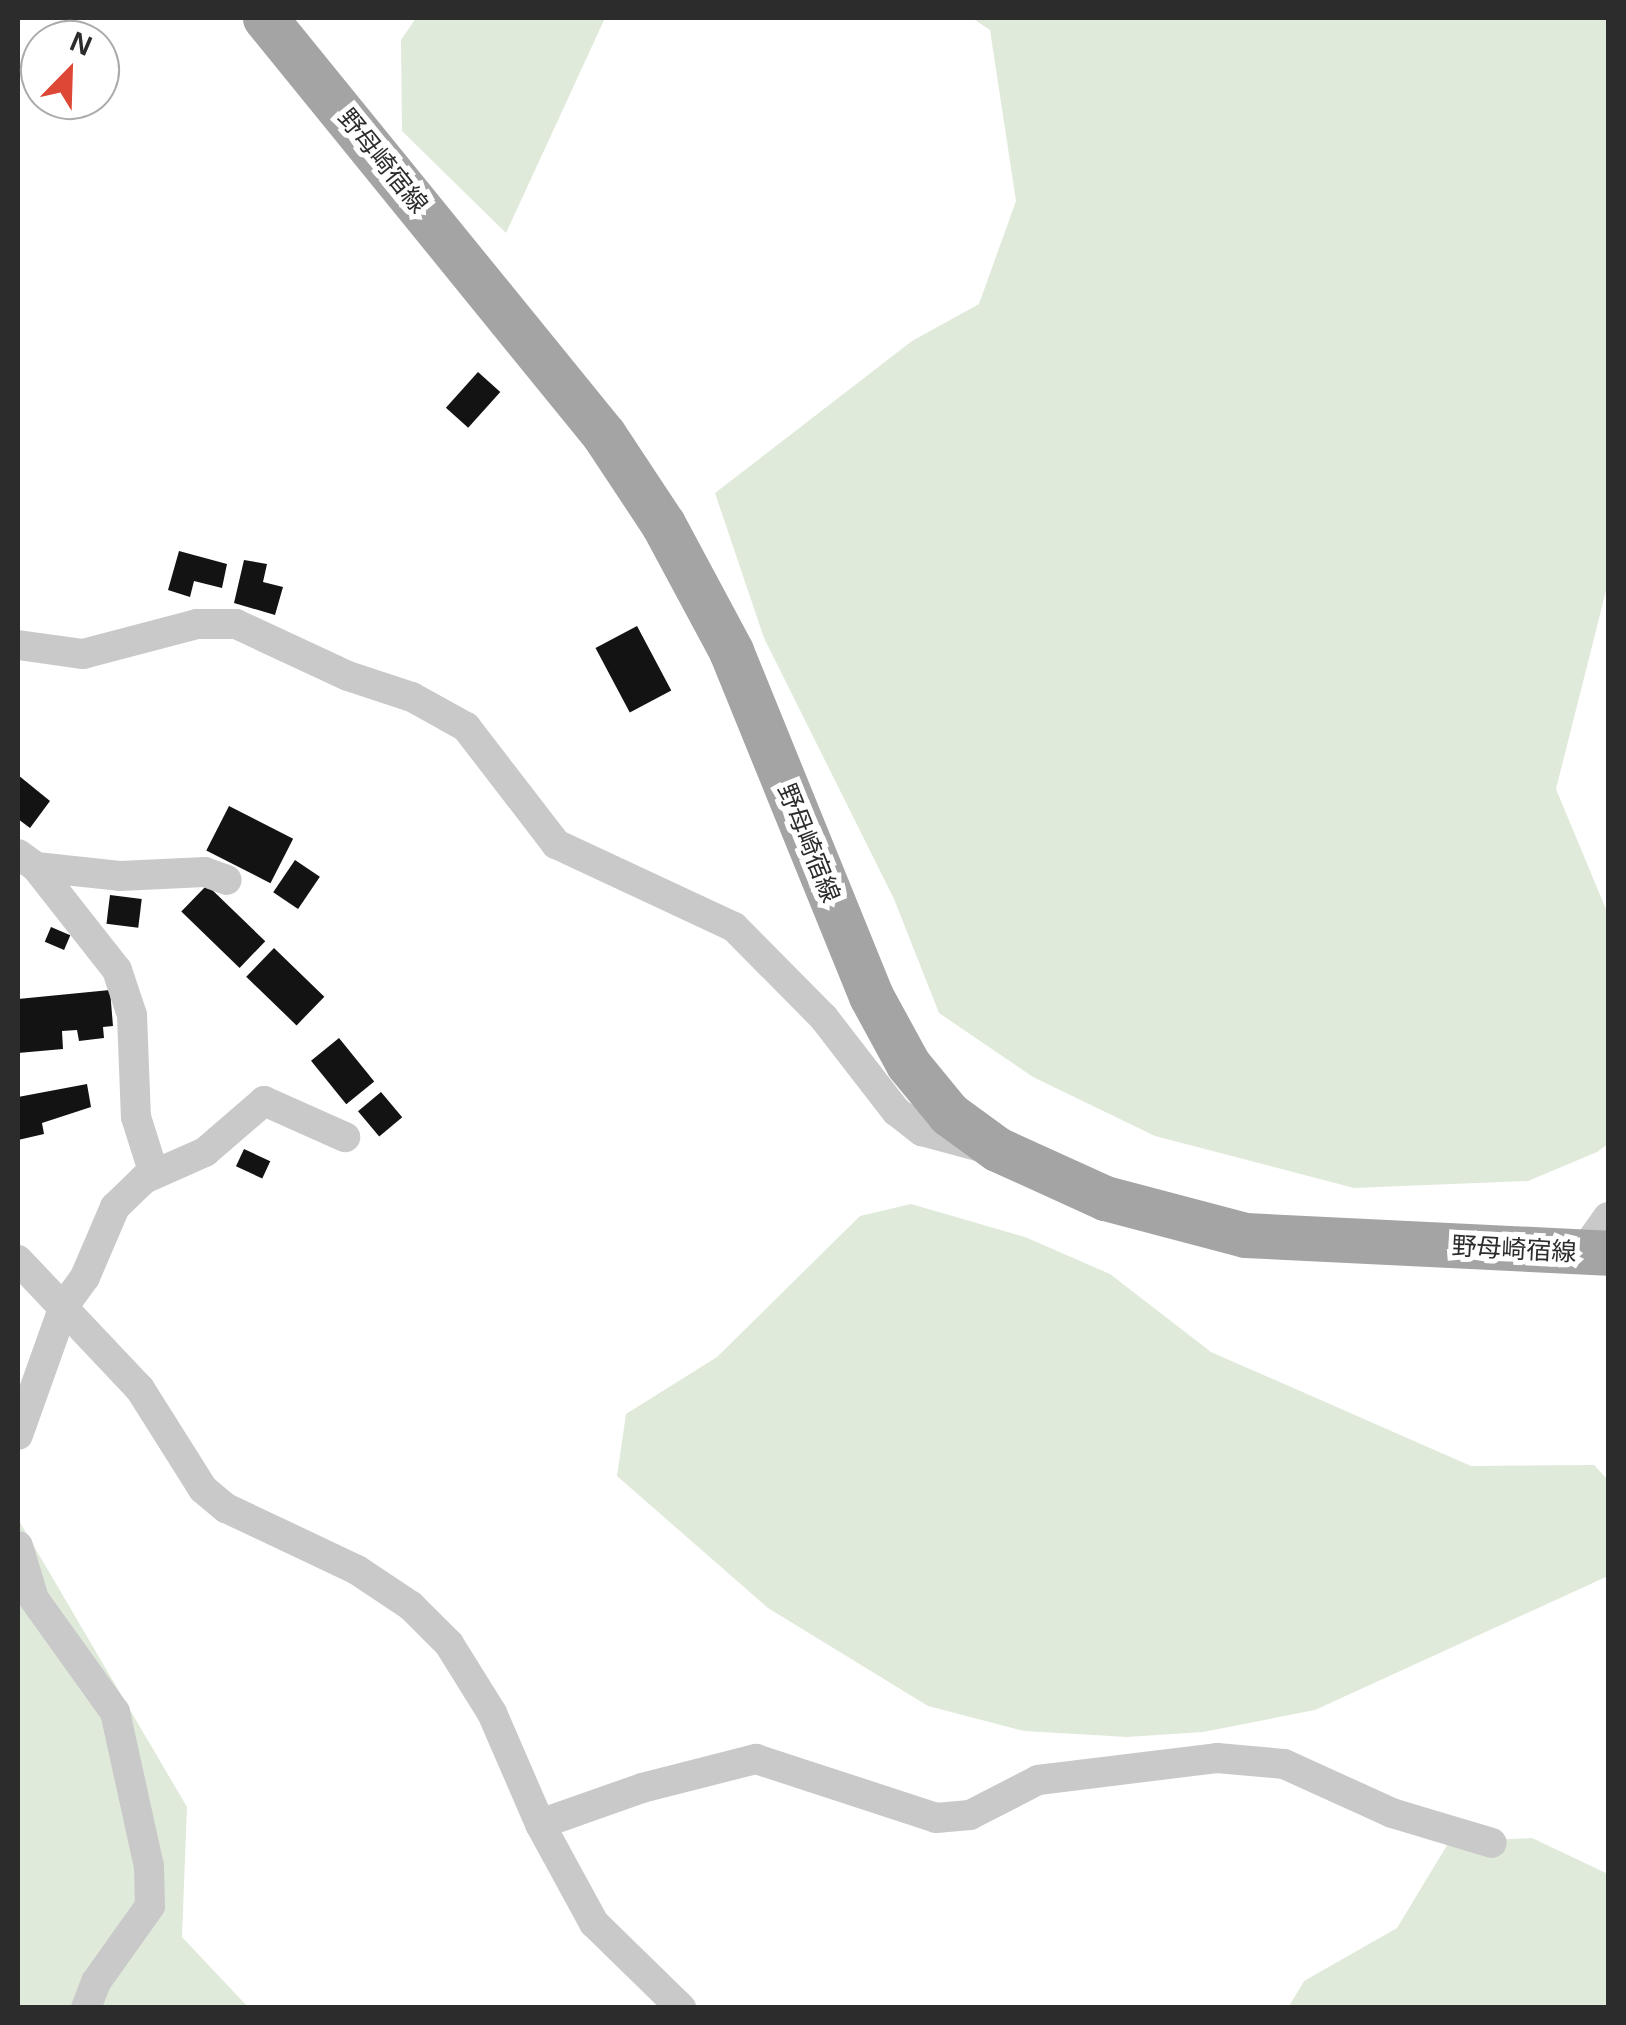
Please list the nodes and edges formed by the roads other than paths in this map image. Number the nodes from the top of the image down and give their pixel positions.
1 (265, 18) edge
2 (18, 644) edge
3 (27, 860) edge
4 (227, 880) dead end
5 (345, 1137) dead end
6 (997, 1149) junction
7 (154, 1174) junction
8 (1600, 1241) edge
9 (18, 1260) edge
10 (64, 1306) junction
11 (18, 1436) edge
12 (18, 1546) edge
13 (540, 1824) junction
14 (1492, 1843) dead end
15 (86, 2008) edge
16 (681, 2008) edge

1 - 6 main road, 野母崎宿線
2 - 6 street
3 - 4 street
3 - 7 street
5 - 7 street
6 - 8 main road, 野母崎宿線
7 - 10 street
9 - 10 street
10 - 11 street
10 - 13 street
12 - 15 street
13 - 14 street
13 - 16 street

